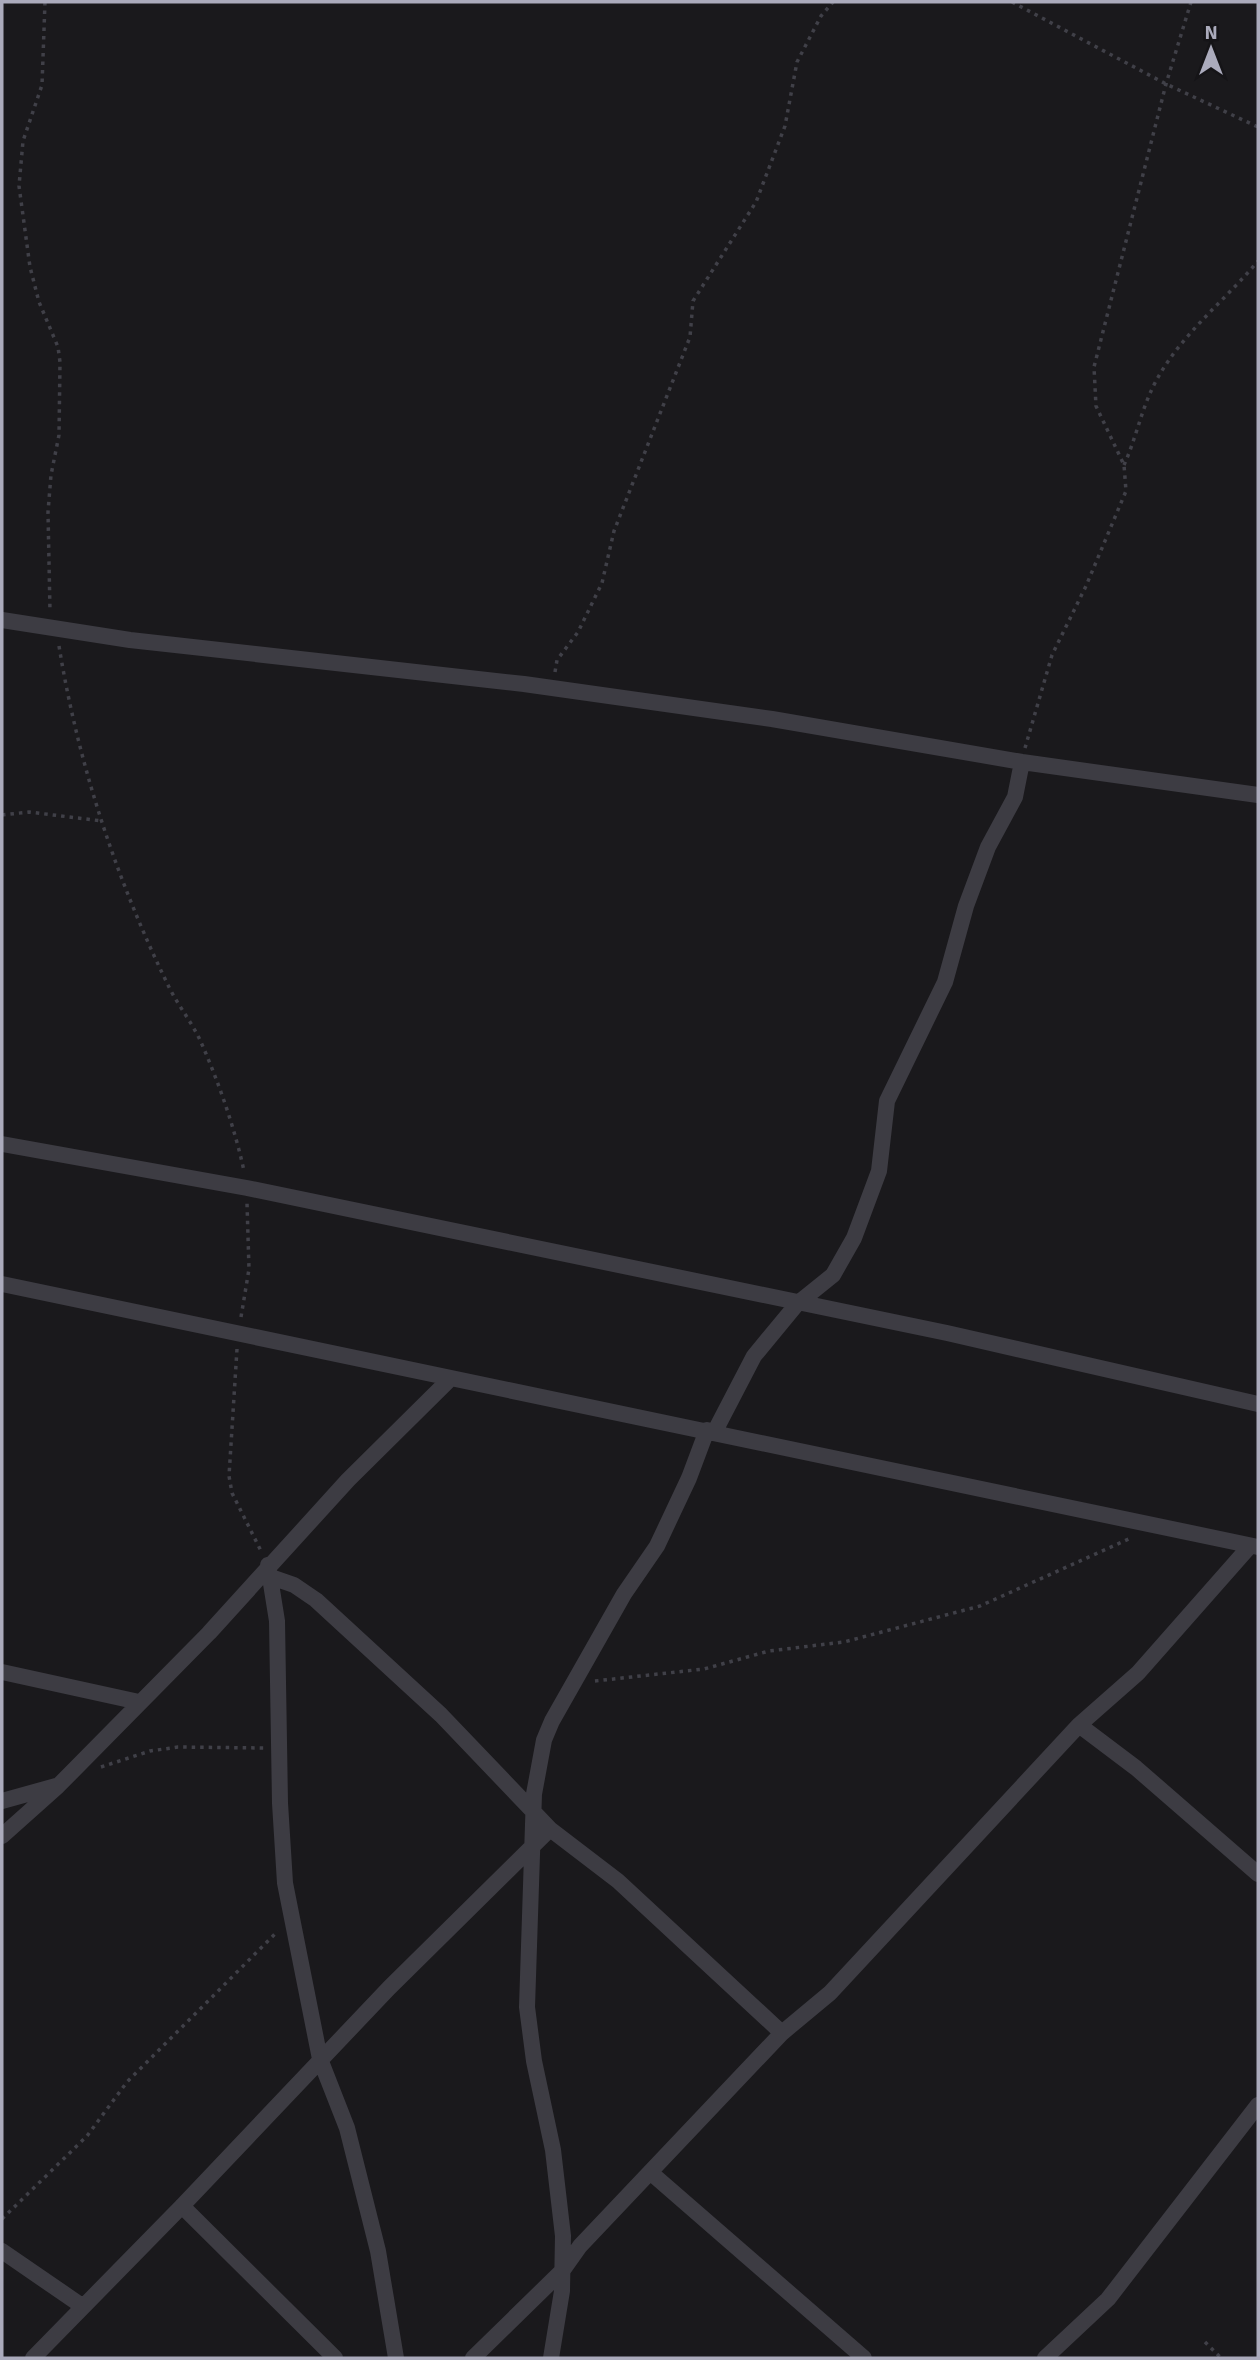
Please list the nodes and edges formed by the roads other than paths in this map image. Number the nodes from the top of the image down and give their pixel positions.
1 (2, 620) edge
2 (1022, 762) junction
3 (1258, 795) edge
4 (2, 1144) edge
5 (2, 1284) edge
6 (797, 1304) junction
7 (450, 1379) junction
8 (1258, 1404) edge
9 (711, 1431) junction
10 (1254, 1547) edge
11 (269, 1571) junction
12 (2, 1672) edge
13 (139, 1703) junction
14 (1079, 1726) junction
15 (58, 1786) junction
16 (2, 1801) edge
17 (533, 1811) junction
18 (550, 1829) junction
19 (2, 1836) edge
20 (533, 1846) junction
21 (1258, 1874) edge
22 (782, 2033) junction
23 (320, 2059) junction
24 (1258, 2105) edge
25 (650, 2172) junction
26 (182, 2206) junction
27 (2, 2252) edge
28 (564, 2270) junction
29 (82, 2306) junction
30 (33, 2358) edge
31 (335, 2358) edge
32 (396, 2358) edge
33 (473, 2358) edge
34 (551, 2358) edge
35 (864, 2358) edge
36 (1045, 2358) edge

1 - 2 street
2 - 3 street
2 - 6 street
4 - 6 street
5 - 7 street
6 - 8 street
6 - 9 street
7 - 9 street
7 - 11 street
9 - 10 street
9 - 17 street
10 - 14 street
11 - 13 street
11 - 17 street
11 - 23 street
12 - 13 street
13 - 15 street
14 - 21 street
14 - 22 street
15 - 16 street
15 - 19 street
17 - 18 street
17 - 20 street
18 - 20 street
18 - 22 street
20 - 23 street
20 - 28 street
22 - 25 street
23 - 26 street
23 - 32 street
24 - 36 street
25 - 28 street
25 - 35 street
26 - 29 street
26 - 31 street
27 - 29 street
28 - 33 street
28 - 34 street
29 - 30 street

